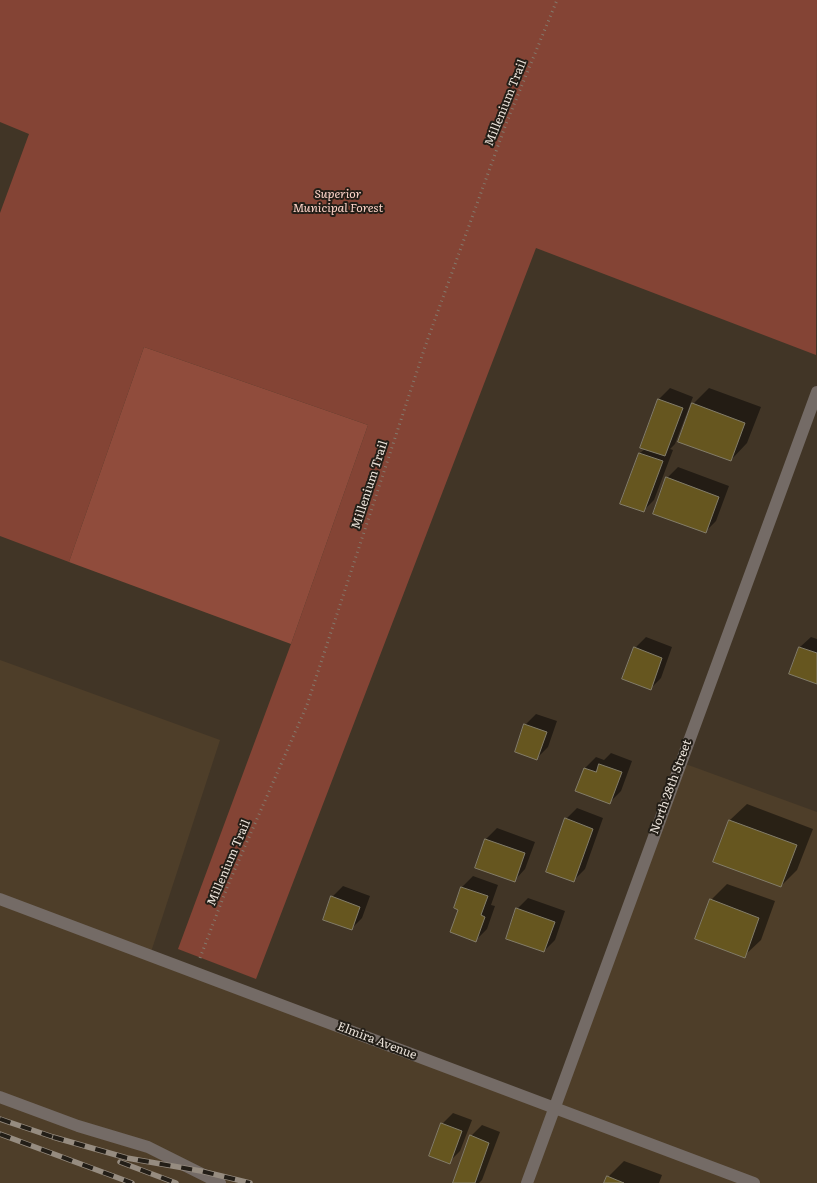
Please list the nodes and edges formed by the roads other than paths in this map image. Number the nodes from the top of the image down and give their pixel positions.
1 (817, 392) edge
2 (0, 899) edge
3 (0, 1097) edge
4 (555, 1108) junction
5 (220, 1183) edge
6 (527, 1183) edge
7 (754, 1183) edge

1 - 4 street, North 28th Street
2 - 4 street, Elmira Avenue
3 - 5 street
4 - 6 street, North 28th Street
4 - 7 street, Elmira Avenue

